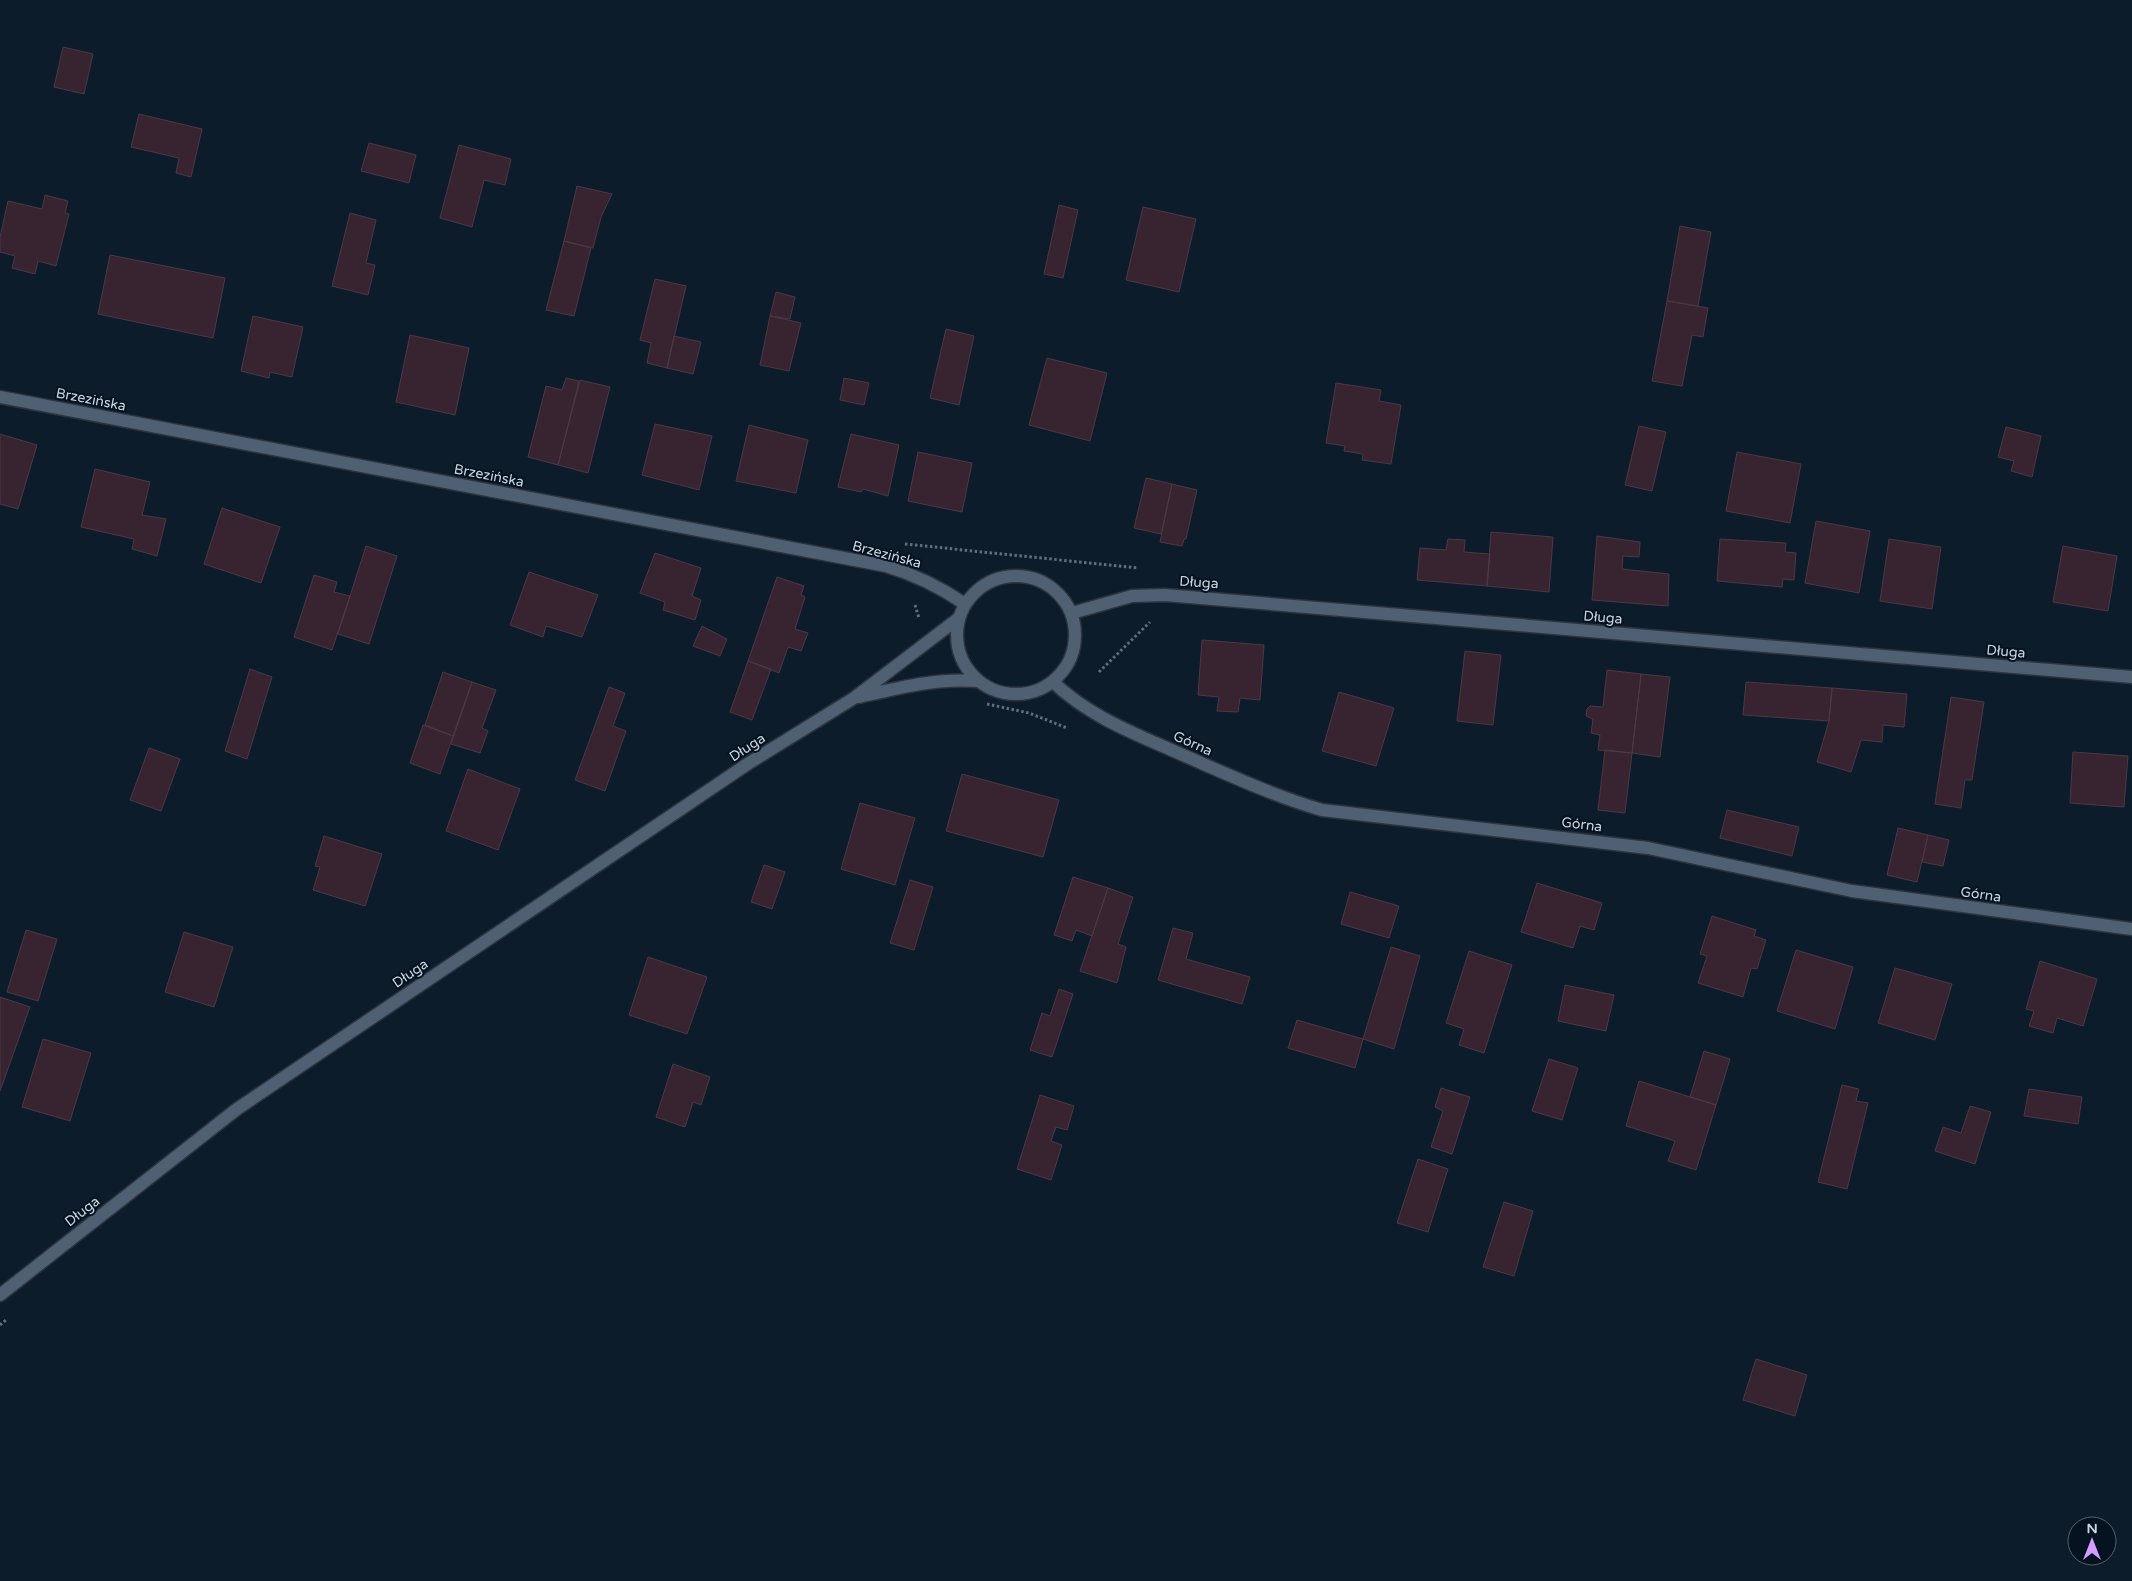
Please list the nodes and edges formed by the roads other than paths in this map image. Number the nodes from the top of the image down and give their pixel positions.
1 (0, 396) edge
2 (965, 604) junction
3 (1072, 613) junction
4 (958, 618) junction
5 (2132, 677) edge
6 (977, 681) junction
7 (1053, 682) junction
8 (854, 698) junction
9 (2132, 929) edge
10 (0, 1295) edge

1 - 2 street, Brzezińska
2 - 3 street
2 - 4 street
3 - 5 street, Długa
3 - 7 street
4 - 6 street
4 - 8 street, Długa
6 - 7 street
6 - 8 street, Długa
7 - 9 street, Górna
8 - 10 street, Długa

